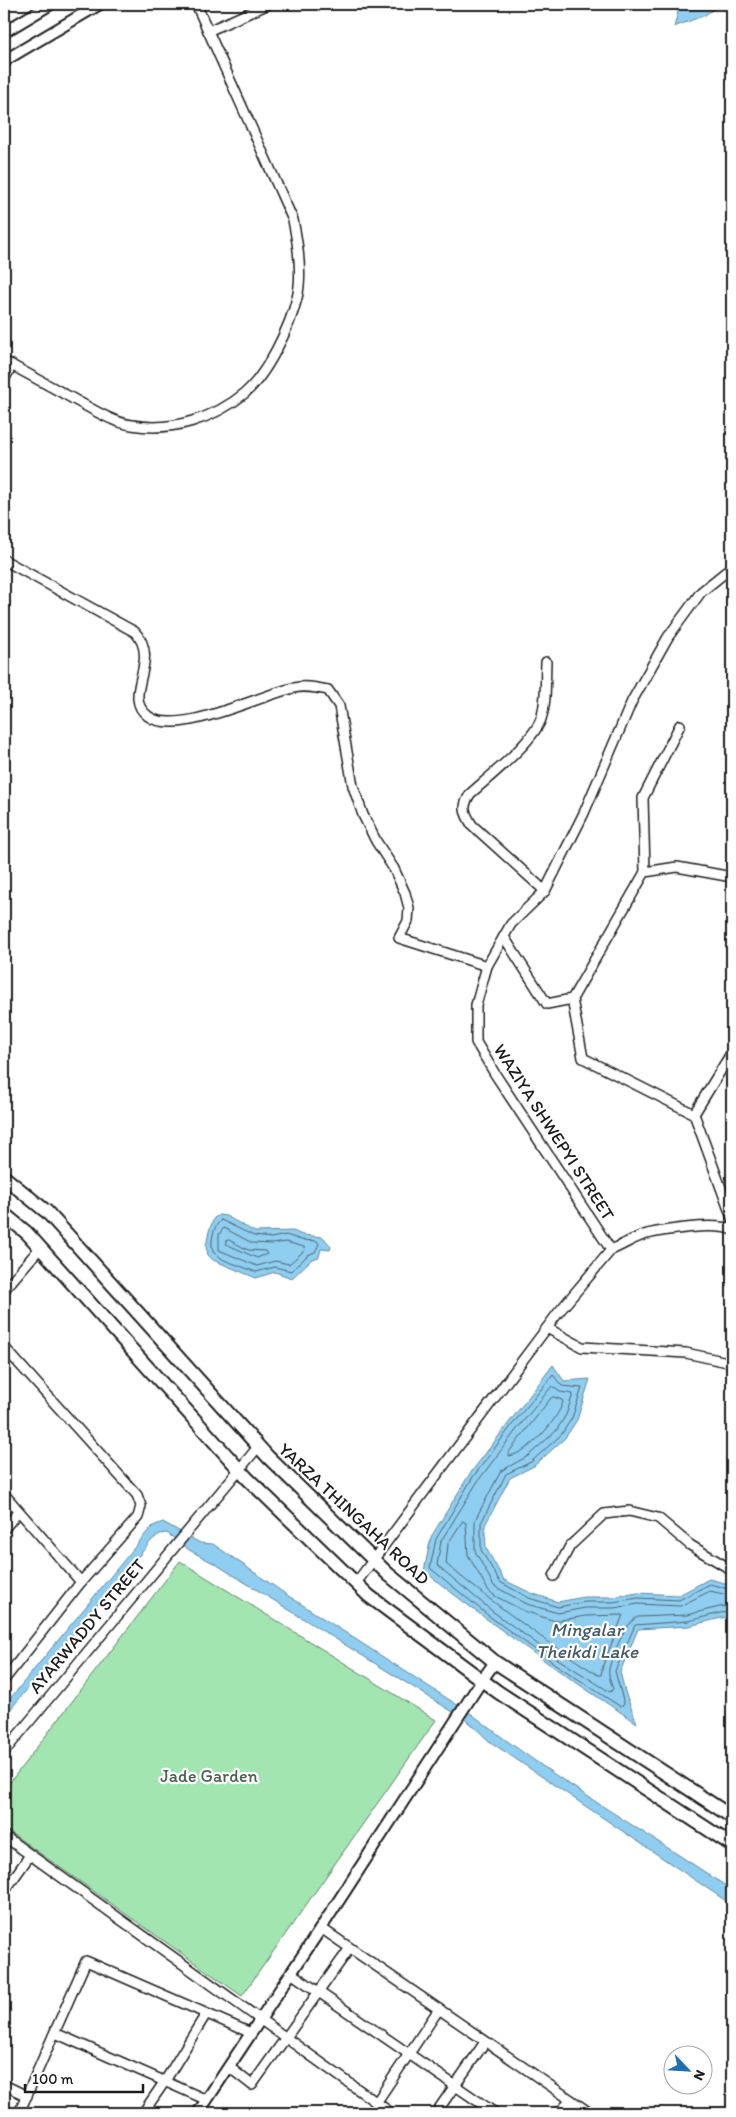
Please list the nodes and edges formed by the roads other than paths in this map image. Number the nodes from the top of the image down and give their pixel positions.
1 (51, 4) edge
2 (100, 4) edge
3 (196, 4) edge
4 (269, 4) edge
5 (4, 32) edge
6 (208, 32) junction
7 (4, 63) edge
8 (8, 363) edge
9 (4, 380) edge
10 (4, 560) edge
11 (732, 567) edge
12 (546, 662) dead end
13 (680, 725) dead end
14 (645, 872) junction
15 (732, 877) edge
16 (546, 891) junction
17 (504, 936) junction
18 (487, 966) junction
19 (572, 999) junction
20 (732, 1052) edge
21 (694, 1114) junction
22 (4, 1177) edge
23 (4, 1214) edge
24 (732, 1218) edge
25 (732, 1230) edge
26 (40, 1248) junction
27 (611, 1250) junction
28 (4, 1290) edge
29 (547, 1328) junction
30 (4, 1347) edge
31 (732, 1363) edge
32 (258, 1447) junction
33 (239, 1469) junction
34 (4, 1494) edge
35 (18, 1512) junction
36 (4, 1529) edge
37 (372, 1559) junction
38 (732, 1570) edge
39 (554, 1576) dead end
40 (81, 1582) junction
41 (356, 1583) junction
42 (495, 1662) junction
43 (4, 1680) edge
44 (482, 1680) junction
45 (4, 1752) edge
46 (732, 1817) edge
47 (4, 1836) edge
48 (732, 1845) edge
49 (30, 1855) junction
50 (4, 1892) edge
51 (321, 1928) junction
52 (350, 1948) junction
53 (291, 1973) junction
54 (319, 1992) junction
55 (439, 2010) junction
56 (206, 2014) junction
57 (260, 2021) junction
58 (55, 2033) junction
59 (251, 2033) junction
60 (284, 2038) junction
61 (485, 2042) junction
62 (408, 2053) junction
63 (229, 2067) junction
64 (165, 2081) junction
65 (4, 2085) edge
66 (455, 2086) junction
67 (27, 2096) junction
68 (207, 2100) junction
69 (571, 2100) junction
70 (376, 2103) junction
71 (19, 2113) edge
72 (143, 2113) edge
73 (198, 2113) edge
74 (391, 2113) edge
75 (436, 2113) edge
76 (495, 2113) edge
77 (559, 2113) edge
78 (590, 2113) edge

1 - 5 street
2 - 7 street
3 - 6 street
4 - 6 street
6 - 8 street
8 - 9 street
10 - 18 street
11 - 16 street, WAZIYA SHWEPYI STREET
12 - 16 street
13 - 14 street
14 - 15 street
14 - 19 street
16 - 17 street, WAZIYA SHWEPYI STREET
17 - 18 street, WAZIYA SHWEPYI STREET
17 - 19 street
18 - 27 street, WAZIYA SHWEPYI STREET
19 - 21 street
20 - 21 street
21 - 24 street
22 - 32 main road, YARZA THINGAHA ROAD
23 - 26 main road
25 - 27 street
26 - 28 street
26 - 33 main road
27 - 29 street
29 - 31 street
29 - 37 street
30 - 40 street
32 - 33 street
32 - 37 main road, YARZA THINGAHA ROAD
33 - 41 main road
33 - 45 street, AYARWADDY STREET
34 - 35 street
35 - 36 street
35 - 40 street
37 - 41 street
37 - 42 main road, YARZA THINGAHA ROAD
38 - 39 street
40 - 43 street
41 - 44 main road
42 - 44 street
42 - 46 main road, YARZA THINGAHA ROAD
44 - 48 main road
44 - 51 street
47 - 49 street
49 - 50 street
49 - 57 street
51 - 52 street
51 - 53 street
52 - 54 street
52 - 55 street
53 - 54 street
53 - 57 street
54 - 60 street
54 - 62 street
55 - 61 street
55 - 62 street
56 - 58 street
56 - 59 street
56 - 64 street
57 - 59 street
57 - 60 street
58 - 64 street
58 - 67 street
59 - 63 street
60 - 63 street
60 - 70 street
61 - 66 street
61 - 69 street
62 - 66 street
62 - 70 street
63 - 68 street
64 - 68 street
64 - 72 street
65 - 67 street
66 - 75 street
66 - 76 street
67 - 71 street
68 - 73 street
69 - 77 street
69 - 78 street
70 - 74 street

